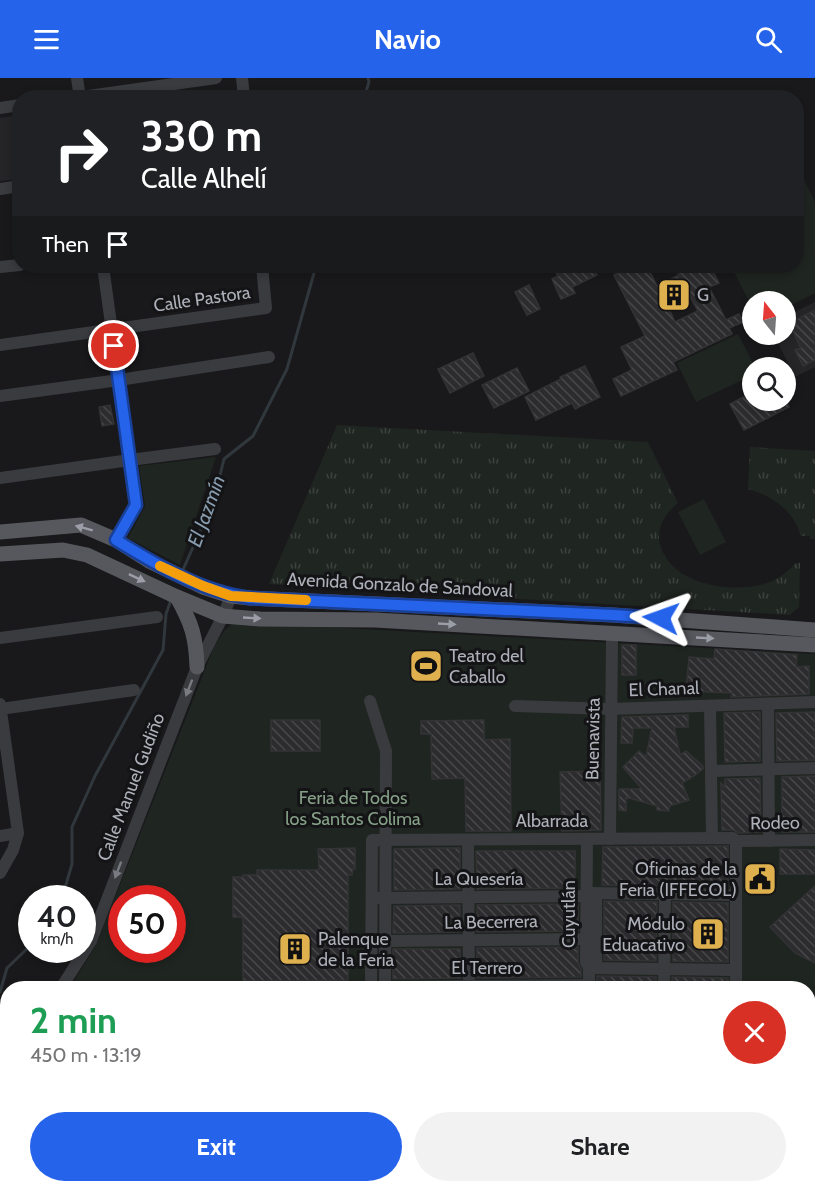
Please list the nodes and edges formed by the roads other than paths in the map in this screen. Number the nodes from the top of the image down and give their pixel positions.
1 (216, 78) edge
2 (130, 90) edge
3 (104, 273) edge
4 (263, 273) edge
5 (112, 329) junction
6 (0, 345) edge
7 (269, 357) dead end
8 (119, 380) junction
9 (0, 396) edge
10 (214, 450) dead end
11 (130, 460) junction
12 (0, 478) edge
13 (0, 532) edge
14 (116, 540) junction
15 (0, 554) edge
16 (173, 595) junction
17 (231, 596) junction
18 (223, 616) junction
19 (158, 617) dead end
20 (815, 630) edge
21 (0, 638) edge
22 (612, 640) dead end
23 (815, 645) edge
24 (197, 667) junction
25 (134, 690) dead end
26 (369, 700) dead end
27 (815, 702) edge
28 (0, 704) edge
29 (768, 704) junction
30 (515, 706) dead end
31 (710, 706) junction
32 (0, 709) edge
33 (611, 709) junction
34 (815, 768) edge
35 (768, 770) junction
36 (711, 771) junction
37 (18, 833) junction
38 (0, 836) edge
39 (712, 838) junction
40 (587, 839) junction
41 (610, 839) junction
42 (386, 840) junction
43 (468, 840) junction
44 (734, 840) junction
45 (815, 840) edge
46 (769, 841) junction
47 (0, 873) edge
48 (590, 894) junction
49 (665, 894) junction
50 (736, 895) junction
51 (468, 897) junction
52 (372, 898) junction
53 (386, 898) junction
54 (591, 939) junction
55 (468, 940) junction
56 (385, 941) junction
57 (593, 968) junction
58 (664, 969) junction
59 (736, 970) junction
60 (65, 981) edge
61 (371, 981) edge
62 (385, 981) edge
63 (469, 981) edge
64 (590, 981) edge
65 (664, 981) edge
66 (736, 981) edge

1 - 2 street
3 - 5 street
4 - 5 street, Calle Pastora
5 - 6 street, Calle Pastora
5 - 8 street
7 - 8 street
8 - 9 street
8 - 11 street
10 - 11 street
11 - 12 street
11 - 14 street
14 -> 13 main road, Avenida Gonzalo de Sandoval
14 - 17 main road, Avenida Gonzalo de Sandoval
15 -> 16 main road, Avenida Gonzalo de Sandoval
16 - 18 main road, Avenida Gonzalo de Sandoval
16 - 24 main road
17 - 18 street, Calle Manuel Gudiño
17 - 20 main road, Avenida Gonzalo de Sandoval
18 -> 23 main road, Avenida Gonzalo de Sandoval
18 - 24 street, Calle Manuel Gudiño
19 - 21 street
22 - 33 street, Buenavista
24 -> 60 street, Calle Manuel Gudiño
25 - 32 street
26 - 42 street
27 - 29 street, El Chanal
28 - 32 street
29 - 31 street, El Chanal
29 - 35 street
30 - 33 street, El Chanal
31 - 33 street, El Chanal
31 - 36 street
32 - 37 street
33 - 41 street, Buenavista
34 - 35 street
35 - 36 street
35 - 46 street
36 - 39 street
37 - 38 street
37 - 47 street
39 - 41 street, Albarrada
39 - 44 street, Albarrada
40 - 41 street, Albarrada
40 - 43 street, Albarrada
40 - 48 street, Cuyutlán
42 - 43 street, Albarrada
42 - 52 street, Albarrada
42 - 53 street
43 - 51 street
44 - 46 street, Rodeo
44 - 50 street
45 - 46 street, Rodeo
48 - 49 street, La Quesería
48 - 51 street, La Quesería
48 - 54 street, Cuyutlán
49 - 50 street, La Quesería
49 - 58 street
50 - 59 street
51 - 53 street, La Quesería
51 - 55 street
52 - 53 street, La Quesería
52 - 61 street
53 - 56 street
54 - 55 street, La Becerrera
54 - 57 street, Cuyutlán
55 - 56 street, La Becerrera
55 - 63 street
56 - 62 street
57 - 58 street
57 - 64 street, Cuyutlán
58 - 59 street
58 - 65 street
59 - 66 street

